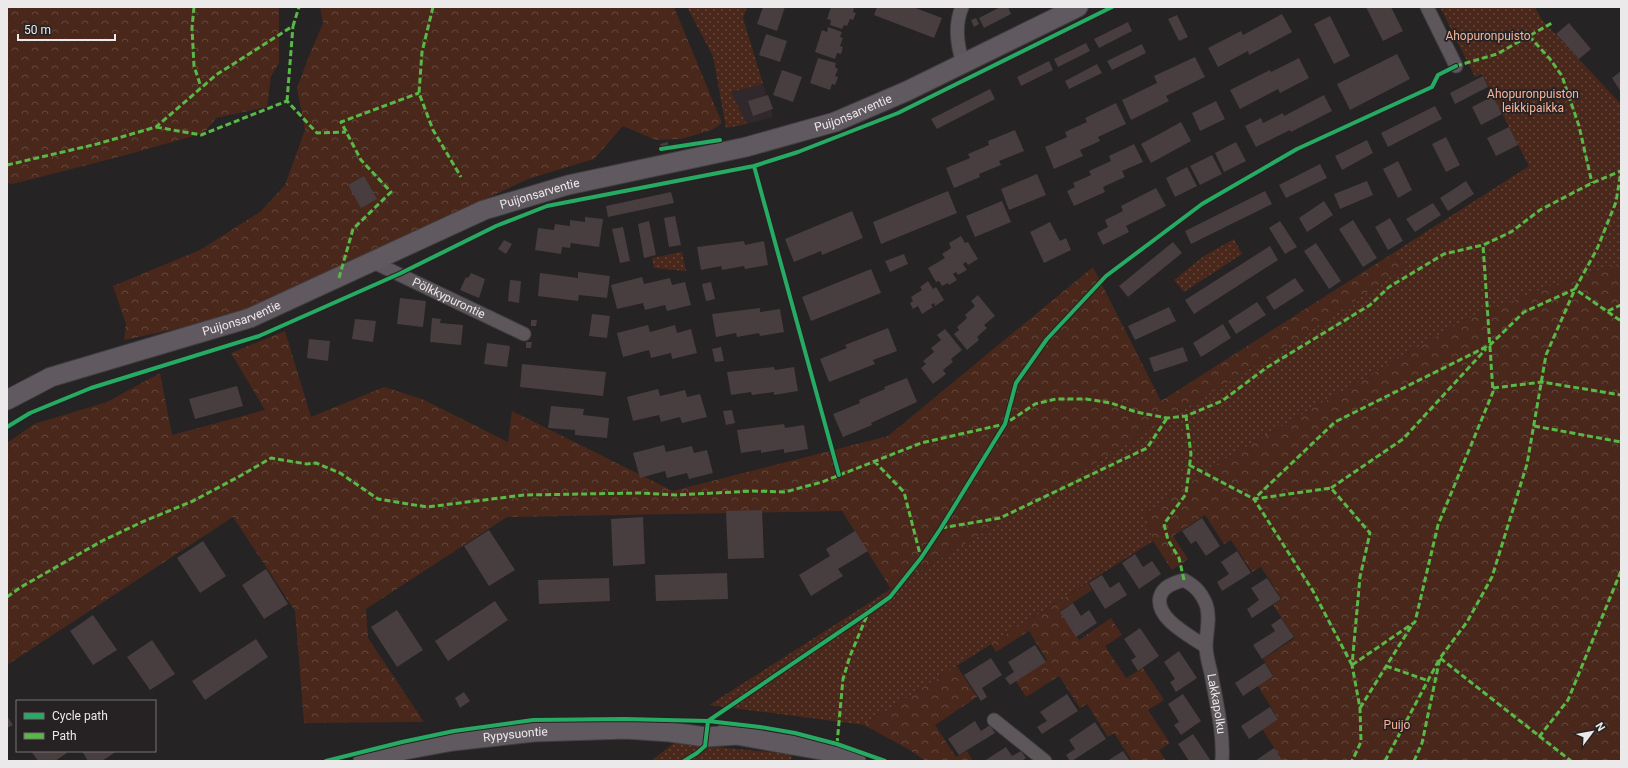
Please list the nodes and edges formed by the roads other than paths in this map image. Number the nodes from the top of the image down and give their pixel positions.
1 (962, 7) edge
2 (1078, 7) edge
3 (1427, 7) edge
4 (963, 63) junction
5 (1456, 66) dead end
6 (373, 262) junction
7 (524, 334) dead end
8 (7, 400) edge
9 (1206, 647) junction
10 (994, 720) dead end
11 (364, 761) edge
12 (856, 761) edge
13 (1045, 761) edge
14 (1222, 761) edge

1 - 4 street
2 - 4 main road, Puijonsarventie
3 - 5 street
4 - 6 main road, Puijonsarventie
6 - 7 street, Pölkkypurontie
6 - 8 main road, Puijonsarventie
9 - 9 street, Lakkapolku
9 - 14 street, Lakkapolku
10 - 13 street
11 - 12 main road, Rypysuontie

